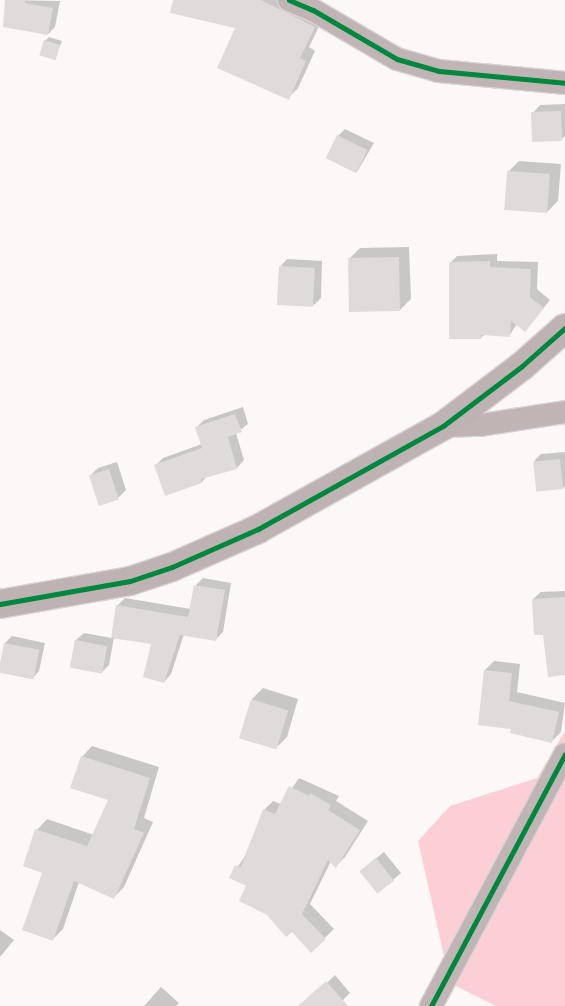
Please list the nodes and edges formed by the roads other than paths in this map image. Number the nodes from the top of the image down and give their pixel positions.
1 (289, 0) edge
2 (565, 83) edge
3 (565, 328) edge
4 (565, 412) edge
5 (443, 426) junction
6 (0, 604) edge
7 (565, 754) edge
8 (431, 1006) edge

1 - 2 street
3 - 5 street
4 - 5 street
5 - 6 street
7 - 8 street

